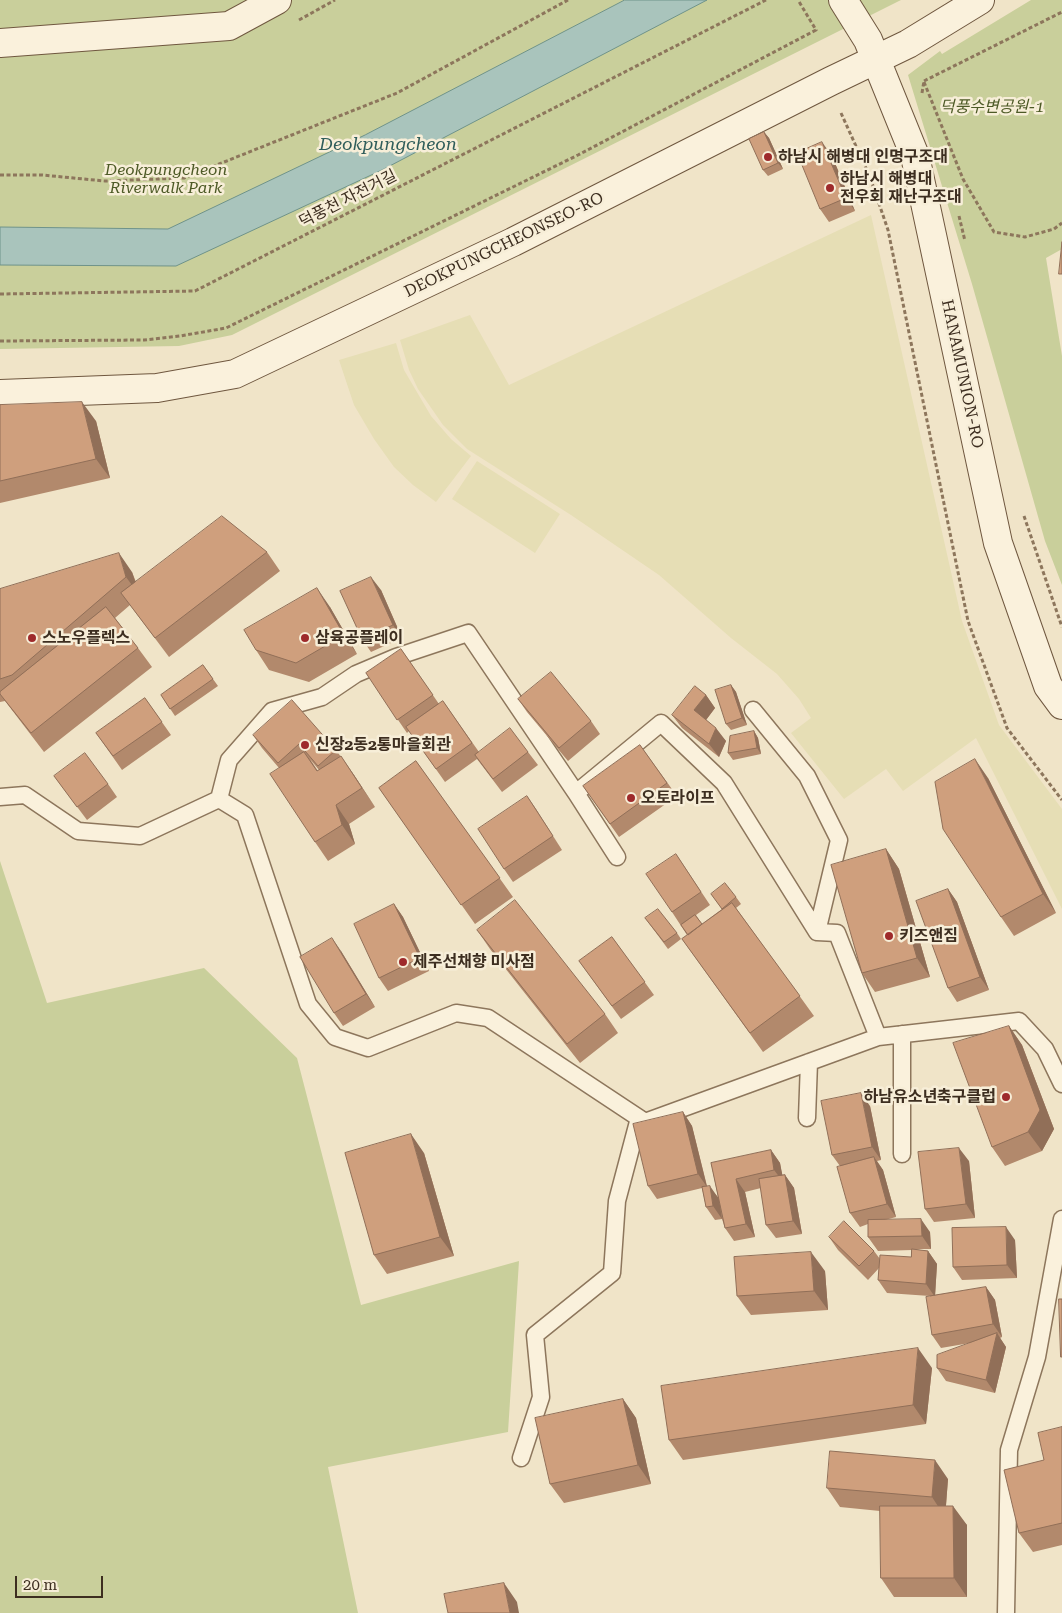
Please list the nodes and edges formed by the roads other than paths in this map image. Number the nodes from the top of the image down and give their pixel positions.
1 (278, 0) edge
2 (843, 0) edge
3 (980, 0) edge
4 (0, 43) edge
5 (872, 50) junction
6 (0, 394) edge
7 (1062, 705) edge
8 (753, 710) dead end
9 (576, 793) junction
10 (0, 796) edge
11 (220, 799) junction
12 (617, 857) dead end
13 (817, 932) junction
14 (902, 1034) junction
15 (878, 1037) junction
16 (809, 1062) junction
17 (1062, 1084) edge
18 (639, 1118) junction
19 (807, 1118) dead end
20 (902, 1154) dead end
21 (1062, 1219) edge
22 (521, 1458) dead end
23 (1006, 1613) edge

1 - 4 street
2 - 5 street, HANAMUNION-RO
3 - 5 street, DEOKPUNGCHEONSEO-RO
5 - 6 street, DEOKPUNGCHEONSEO-RO
5 - 7 street, HANAMUNION-RO
8 - 13 lane
9 - 11 lane
9 - 12 lane
9 - 13 lane
10 - 11 lane
11 - 18 lane
13 - 15 lane
14 - 15 lane
14 - 17 lane
14 - 20 lane
15 - 16 lane
16 - 18 lane
16 - 19 lane
18 - 22 lane
21 - 23 lane

